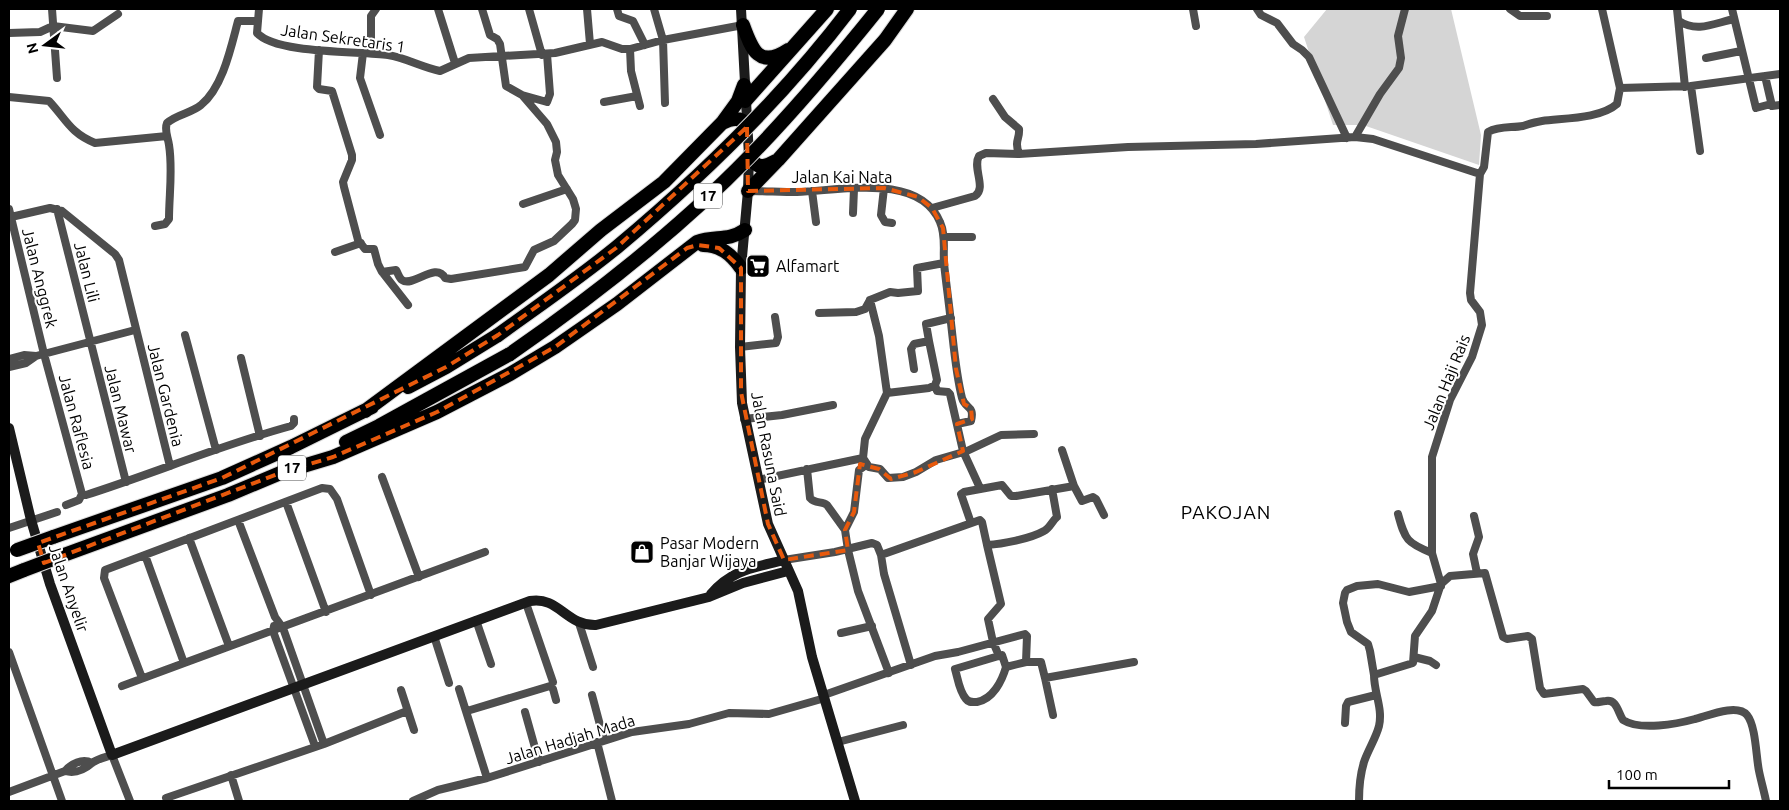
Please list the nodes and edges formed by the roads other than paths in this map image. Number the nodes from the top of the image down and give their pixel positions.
1 (52, 9) edge
2 (259, 9) edge
3 (376, 9) edge
4 (438, 9) edge
5 (482, 9) edge
6 (529, 9) edge
7 (587, 9) edge
8 (617, 9) edge
9 (654, 9) edge
10 (741, 9) edge
11 (827, 9) edge
12 (850, 9) edge
13 (878, 9) edge
14 (907, 9) edge
15 (1192, 9) edge
16 (1257, 9) edge
17 (1405, 9) edge
18 (1510, 9) edge
19 (1602, 9) edge
20 (1677, 9) edge
21 (1732, 9) edge
22 (1534, 13) edge
23 (118, 14) dead end
24 (1547, 16) dead end
25 (1734, 19) junction
26 (257, 21) junction
27 (1679, 21) junction
28 (743, 25) junction
29 (53, 26) junction
30 (1196, 26) dead end
31 (9, 33) edge
32 (663, 40) junction
33 (590, 44) junction
34 (645, 45) junction
35 (794, 47) junction
36 (630, 49) junction
37 (319, 50) junction
38 (1741, 51) junction
39 (367, 53) junction
40 (544, 55) junction
41 (503, 56) junction
42 (1706, 58) dead end
43 (455, 63) junction
44 (1780, 74) edge
45 (1765, 76) junction
46 (57, 78) dead end
47 (1748, 78) junction
48 (744, 84) junction
49 (1688, 87) junction
50 (1620, 88) junction
51 (522, 95) junction
52 (637, 96) junction
53 (9, 97) edge
54 (993, 99) dead end
55 (745, 101) junction
56 (604, 102) dead end
57 (665, 103) dead end
58 (1772, 104) junction
59 (1780, 105) edge
60 (640, 106) dead end
61 (722, 123) junction
62 (747, 125) junction
63 (380, 135) dead end
64 (167, 136) junction
65 (1356, 137) junction
66 (1347, 138) junction
67 (1700, 151) dead end
68 (1019, 154) junction
69 (749, 156) junction
70 (778, 160) junction
71 (1480, 174) junction
72 (884, 188) junction
73 (567, 189) junction
74 (854, 189) junction
75 (812, 190) junction
76 (748, 191) junction
77 (523, 204) dead end
78 (932, 208) junction
79 (9, 209) edge
80 (57, 209) junction
81 (853, 214) dead end
82 (11, 217) junction
83 (816, 222) dead end
84 (892, 223) dead end
85 (155, 226) dead end
86 (745, 230) junction
87 (944, 237) junction
88 (972, 237) dead end
89 (362, 243) junction
90 (687, 248) junction
91 (335, 252) dead end
92 (944, 263) junction
93 (741, 268) junction
94 (383, 273) junction
95 (870, 300) junction
96 (408, 305) dead end
97 (818, 313) dead end
98 (775, 317) dead end
99 (950, 318) junction
100 (135, 330) junction
101 (185, 336) dead end
102 (929, 341) junction
103 (90, 342) junction
104 (740, 347) junction
105 (44, 354) junction
106 (36, 356) junction
107 (240, 358) dead end
108 (9, 359) edge
109 (9, 367) edge
110 (914, 370) dead end
111 (935, 385) junction
112 (887, 393) junction
113 (833, 405) dead end
114 (365, 411) junction
115 (294, 419) dead end
116 (744, 419) junction
117 (957, 424) junction
118 (9, 428) edge
119 (1034, 434) dead end
120 (260, 436) junction
121 (216, 450) junction
122 (1062, 450) dead end
123 (963, 451) junction
124 (865, 461) junction
125 (170, 466) junction
126 (807, 469) junction
127 (283, 472) junction
128 (382, 477) dead end
129 (758, 480) junction
130 (126, 482) junction
131 (1074, 486) junction
132 (980, 488) junction
133 (1052, 489) junction
134 (84, 494) junction
135 (286, 502) junction
136 (66, 505) dead end
137 (57, 512) dead end
138 (1104, 514) dead end
139 (1398, 514) dead end
140 (1474, 516) dead end
141 (31, 520) junction
142 (238, 520) junction
143 (971, 523) junction
144 (9, 528) edge
145 (845, 530) junction
146 (189, 538) junction
147 (987, 545) junction
148 (848, 550) junction
149 (13, 552) edge
150 (485, 552) dead end
151 (1432, 553) junction
152 (144, 555) junction
153 (881, 555) junction
154 (784, 560) junction
155 (752, 568) junction
156 (788, 571) junction
157 (1477, 573) junction
158 (9, 576) edge
159 (418, 577) junction
160 (756, 578) junction
161 (1441, 585) junction
162 (371, 595) junction
163 (709, 596) junction
164 (526, 602) junction
165 (326, 612) junction
166 (275, 617) junction
167 (476, 620) junction
168 (579, 624) junction
169 (872, 626) junction
170 (283, 628) junction
171 (273, 631) junction
172 (841, 633) dead end
173 (434, 636) junction
174 (994, 642) junction
175 (229, 646) junction
176 (9, 652) edge
177 (1000, 656) junction
178 (1414, 657) junction
179 (184, 662) junction
180 (1026, 662) junction
181 (1134, 662) dead end
182 (491, 664) dead end
183 (911, 665) junction
184 (1436, 665) dead end
185 (593, 667) dead end
186 (1006, 667) junction
187 (889, 672) junction
188 (1374, 675) junction
189 (142, 678) junction
190 (1045, 678) junction
191 (553, 682) dead end
192 (449, 683) dead end
193 (122, 686) dead end
194 (298, 686) junction
195 (460, 689) dead end
196 (401, 690) dead end
197 (592, 695) dead end
198 (1376, 695) junction
199 (824, 696) junction
200 (556, 700) dead end
201 (407, 711) junction
202 (467, 711) junction
203 (525, 712) dead end
204 (1053, 715) dead end
205 (1345, 722) dead end
206 (903, 725) dead end
207 (414, 730) dead end
208 (600, 741) junction
209 (838, 742) junction
210 (324, 744) junction
211 (315, 746) junction
212 (112, 755) junction
213 (539, 762) junction
214 (231, 775) junction
215 (52, 776) junction
216 (487, 778) junction
217 (9, 792) edge
218 (184, 792) junction
219 (166, 798) dead end
220 (62, 801) edge
221 (130, 801) edge
222 (187, 801) edge
223 (239, 801) edge
224 (413, 801) edge
225 (612, 801) edge
226 (854, 801) edge
227 (1359, 801) edge
228 (1766, 801) edge

1 - 29 street
2 - 26 street, Jalan Sekretaris 1
3 - 39 street
4 - 43 street
5 - 41 street
6 - 40 street
7 - 33 street
8 - 34 street
9 - 32 street
10 - 28 street, Jalan Rasuna Said
11 - 35 highway
12 - 114 highway, 17, bridge
13 - 127 highway, 17, bridge
14 - 70 highway
15 - 30 street
16 - 66 street
17 - 65 street
18 - 22 street
19 - 50 street
20 - 27 street
21 - 25 street
22 - 24 street
23 - 29 street
25 - 27 street
25 - 38 street
26 - 37 street, Jalan Sekretaris 1
26 - 64 street
27 - 49 street
28 - 32 street, Jalan Sekretaris 1
28 - 35 highway
28 - 48 street, Jalan Rasuna Said
29 - 31 street
29 - 46 street
32 - 34 street, Jalan Sekretaris 1
32 - 57 street
33 - 36 street, Jalan Sekretaris 1
33 - 40 street, Jalan Sekretaris 1
34 - 36 street, Jalan Sekretaris 1
35 - 55 highway
36 - 52 street
37 - 39 street, Jalan Sekretaris 1
37 - 89 street
38 - 42 street
38 - 47 street
39 - 43 street, Jalan Sekretaris 1
39 - 63 street
40 - 41 street, Jalan Sekretaris 1
40 - 51 street
41 - 43 street, Jalan Sekretaris 1
41 - 51 street
44 - 45 street
45 - 47 street
45 - 58 street
47 - 49 street
47 - 58 street
48 - 55 street, Jalan Rasuna Said
48 - 61 highway
49 - 50 street
49 - 67 street
50 - 71 street, Jalan Haji Rais
51 - 73 street
52 - 56 street
52 - 60 street
53 - 64 street
54 - 68 street
55 - 62 street, Jalan Rasuna Said
58 - 59 street
61 - 62 highway
61 - 114 highway
62 - 69 street, Jalan Rasuna Said
64 - 85 street
65 - 66 street
65 - 71 street
66 - 68 street
68 - 78 street
69 - 70 highway
69 - 76 street, Jalan Rasuna Said
70 - 76 highway
71 - 151 street, Jalan Haji Rais
72 - 74 street, Jalan Kai Nata
72 - 78 street, Jalan Kai Nata
72 - 84 street
73 - 77 street
73 - 94 street
74 - 75 street, Jalan Kai Nata
74 - 81 street
75 - 76 street, Jalan Kai Nata
75 - 83 street
76 - 86 street, Jalan Rasuna Said
78 - 87 street
79 - 82 street, Jalan Anggrek
80 - 82 street
80 - 100 street, Jalan Gardenia
80 - 103 street, Jalan Lili
82 - 105 street, Jalan Anggrek
86 - 90 highway
86 - 93 street, Jalan Rasuna Said
87 - 88 street
87 - 92 street
89 - 91 street
89 - 94 street
90 - 93 highway
90 - 127 highway
92 - 95 street
92 - 99 street
93 - 104 street, Jalan Rasuna Said
94 - 96 street
95 - 97 street
95 - 112 street
98 - 104 street
99 - 102 street
99 - 117 street
100 - 103 street
100 - 125 street, Jalan Gardenia
101 - 121 street
102 - 110 street
102 - 111 street
103 - 105 street
103 - 130 street, Jalan Mawar
104 - 116 street, Jalan Rasuna Said
105 - 106 street
105 - 134 street, Jalan Raflesia
106 - 108 street
106 - 109 street
107 - 120 street
111 - 112 street
111 - 117 street
112 - 124 street
113 - 116 street
114 - 149 highway, 17, bridge
115 - 120 street
116 - 129 street, Jalan Rasuna Said
117 - 123 street
118 - 141 street, Jalan Anyelir
119 - 123 street
120 - 121 street
121 - 125 street
122 - 131 street
123 - 124 street
123 - 132 street
124 - 126 street
124 - 145 street
125 - 130 street
126 - 129 street
126 - 145 street
127 - 158 highway, 17, bridge
128 - 159 street
129 - 154 street, Jalan Rasuna Said
130 - 134 street
131 - 133 street
131 - 138 street
132 - 133 street
132 - 143 street
133 - 147 street
134 - 136 street
135 - 142 street
135 - 162 street
135 - 165 street
137 - 141 street
139 - 151 street
140 - 157 street
141 - 144 street
141 - 212 street, Jalan Anyelir
142 - 146 street
142 - 166 street
143 - 147 street
143 - 153 street
145 - 148 street
146 - 152 street
146 - 175 street
147 - 174 street
148 - 153 street
148 - 154 street
148 - 169 street
150 - 159 street
151 - 161 street, Jalan Haji Rais
152 - 179 street
152 - 189 street
153 - 183 street
154 - 155 street
154 - 156 street, Jalan Rasuna Said
155 - 160 street
155 - 163 street
156 - 160 street
156 - 199 street, Jalan Rasuna Said
157 - 161 street
157 - 228 street
159 - 162 street
160 - 163 street
161 - 178 street
161 - 188 street
162 - 165 street
163 - 168 street
164 - 167 street
164 - 168 street
164 - 191 street
165 - 170 street
166 - 170 street
166 - 171 street
167 - 173 street
167 - 182 street
168 - 185 street
169 - 172 street
169 - 187 street
170 - 171 street
170 - 194 street
171 - 175 street
171 - 194 street
173 - 192 street
173 - 194 street
174 - 177 street
174 - 180 street, Jalan Hadjah Mada
174 - 183 street, Jalan Hadjah Mada
175 - 179 street
176 - 215 street
177 - 186 street
177 - 186 street
178 - 184 street
178 - 188 street
179 - 189 street
180 - 186 street
180 - 190 street
181 - 190 street
183 - 187 street, Jalan Hadjah Mada
187 - 199 street, Jalan Hadjah Mada
188 - 198 street
189 - 193 street
190 - 204 street
194 - 210 street
194 - 211 street
194 - 212 street
195 - 202 street
196 - 201 street
197 - 208 street
198 - 205 street
198 - 227 street
199 - 208 street, Jalan Hadjah Mada
199 - 209 street, Jalan Rasuna Said
200 - 202 street
201 - 207 street
201 - 210 street
202 - 216 street
203 - 213 street
206 - 209 street
208 - 213 street, Jalan Hadjah Mada
208 - 225 street
209 - 226 street, Jalan Rasuna Said
210 - 211 street
211 - 214 street
212 - 215 street
212 - 221 street
213 - 216 street, Jalan Hadjah Mada
214 - 218 street
214 - 223 street
215 - 217 street
215 - 220 street
216 - 224 street, Jalan Hadjah Mada
218 - 219 street
218 - 222 street

